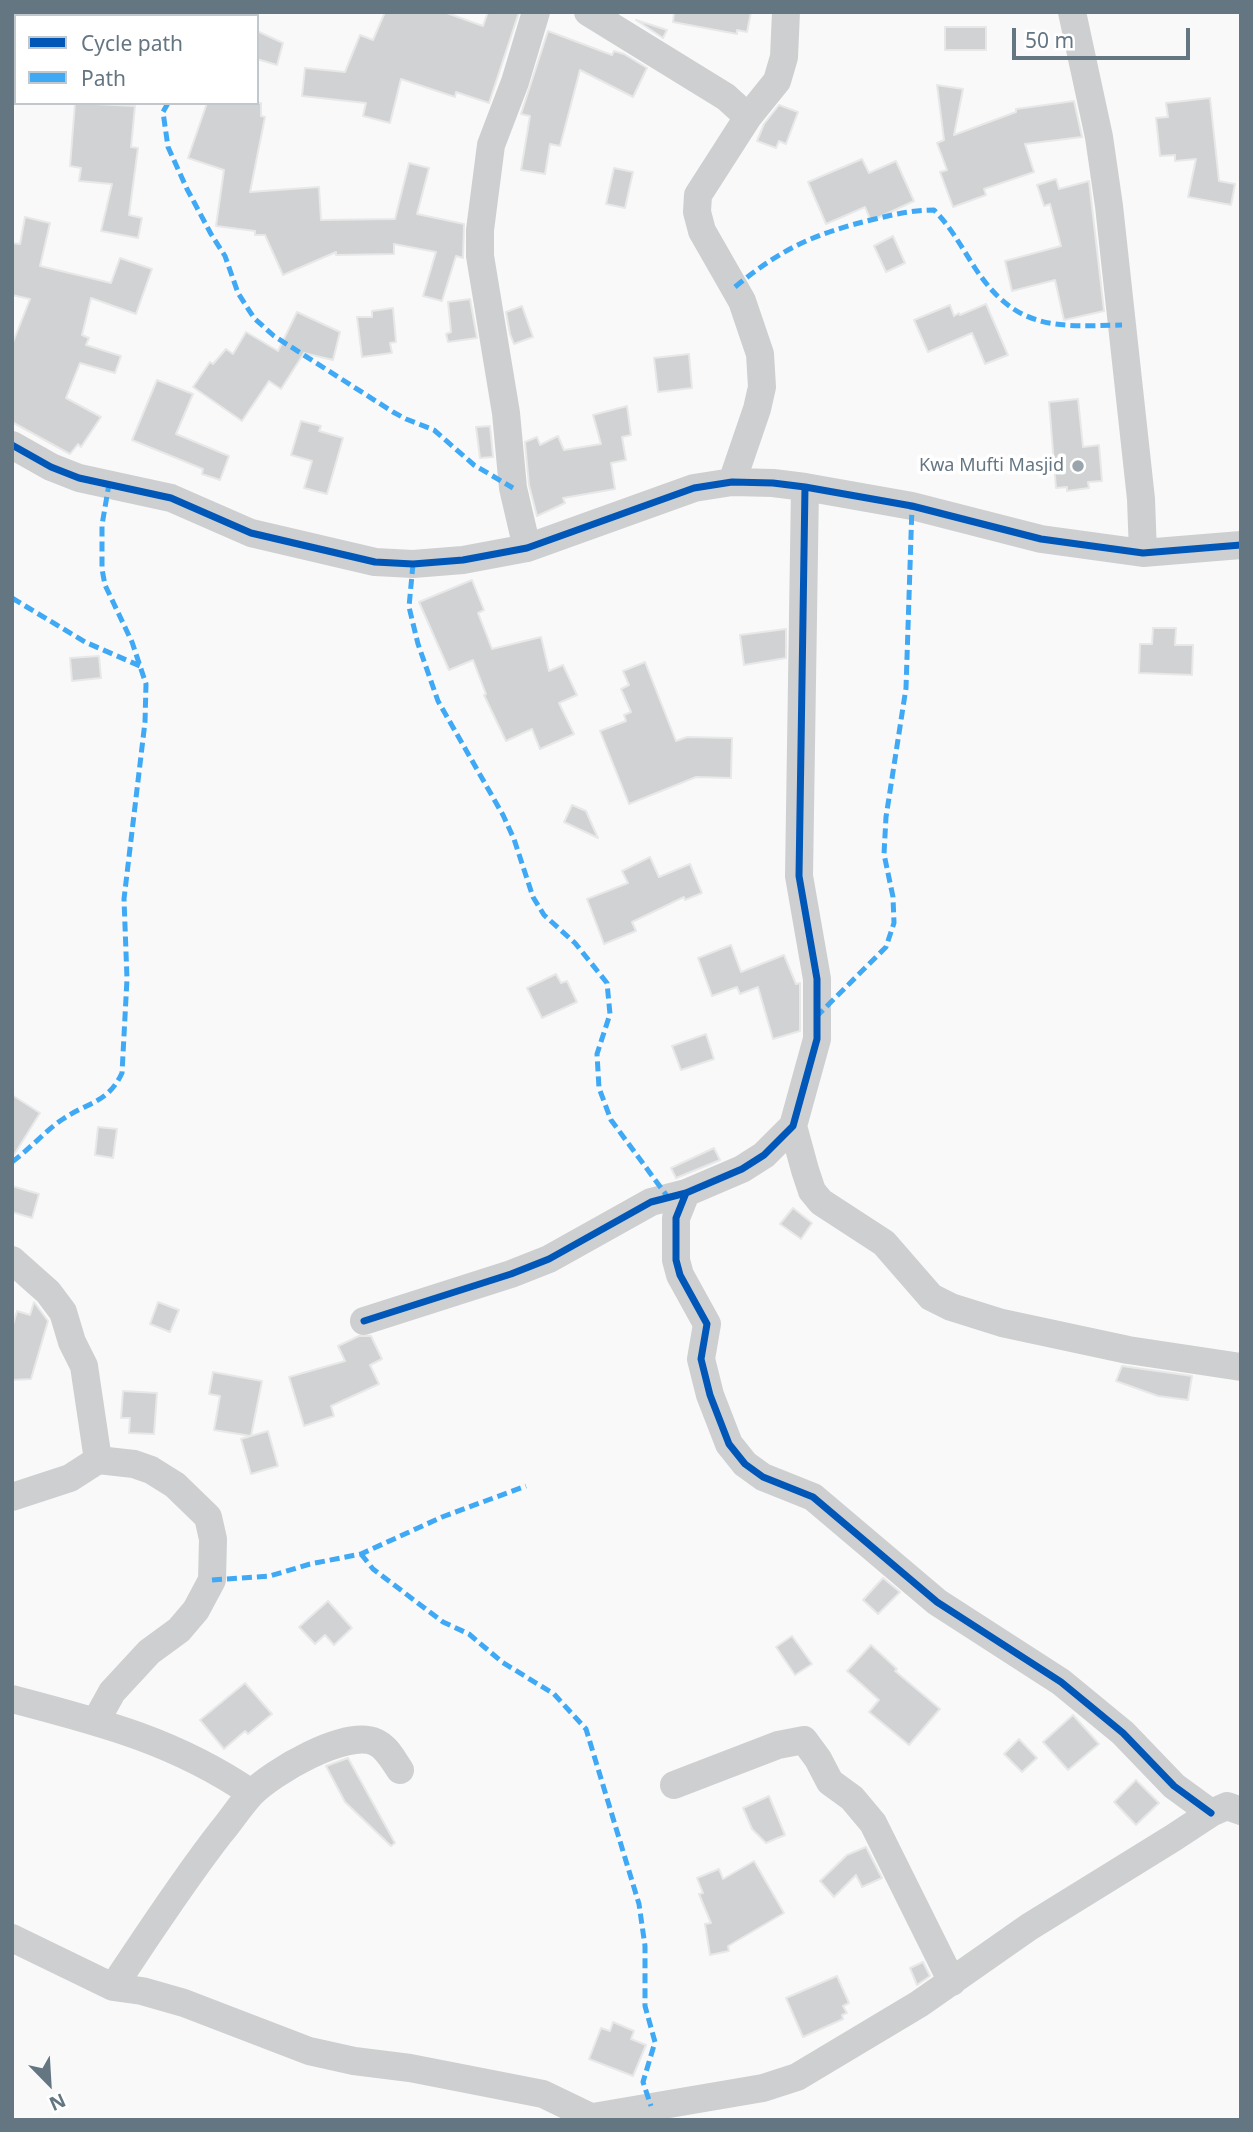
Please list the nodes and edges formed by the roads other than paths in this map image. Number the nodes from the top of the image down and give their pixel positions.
1 (536, 12) edge
2 (588, 12) edge
3 (786, 12) edge
4 (1072, 12) edge
5 (748, 117) junction
6 (12, 445) edge
7 (732, 482) junction
8 (805, 487) junction
9 (1241, 545) edge
10 (527, 548) junction
11 (1143, 553) junction
12 (793, 1126) junction
13 (687, 1193) junction
14 (12, 1261) edge
15 (364, 1321) dead end
16 (1241, 1367) edge
17 (98, 1460) junction
18 (12, 1497) edge
19 (12, 1699) edge
20 (96, 1721) junction
21 (400, 1770) dead end
22 (674, 1785) dead end
23 (251, 1793) junction
24 (1241, 1811) edge
25 (1211, 1812) junction
26 (12, 1938) edge
27 (952, 1982) junction
28 (113, 1987) junction
29 (595, 2118) edge

1 - 10 street
2 - 5 street
3 - 5 street
4 - 11 street
5 - 7 street
6 - 10 street
7 - 8 street
7 - 10 street
8 - 11 street
8 - 12 street
9 - 11 street
12 - 13 street
12 - 16 street
13 - 15 street
13 - 25 street
14 - 17 street
17 - 18 street
17 - 20 street
19 - 20 street
20 - 23 street
21 - 23 street
22 - 27 street
23 - 28 street
24 - 25 street
25 - 27 street
26 - 28 street
27 - 29 street
28 - 29 street

